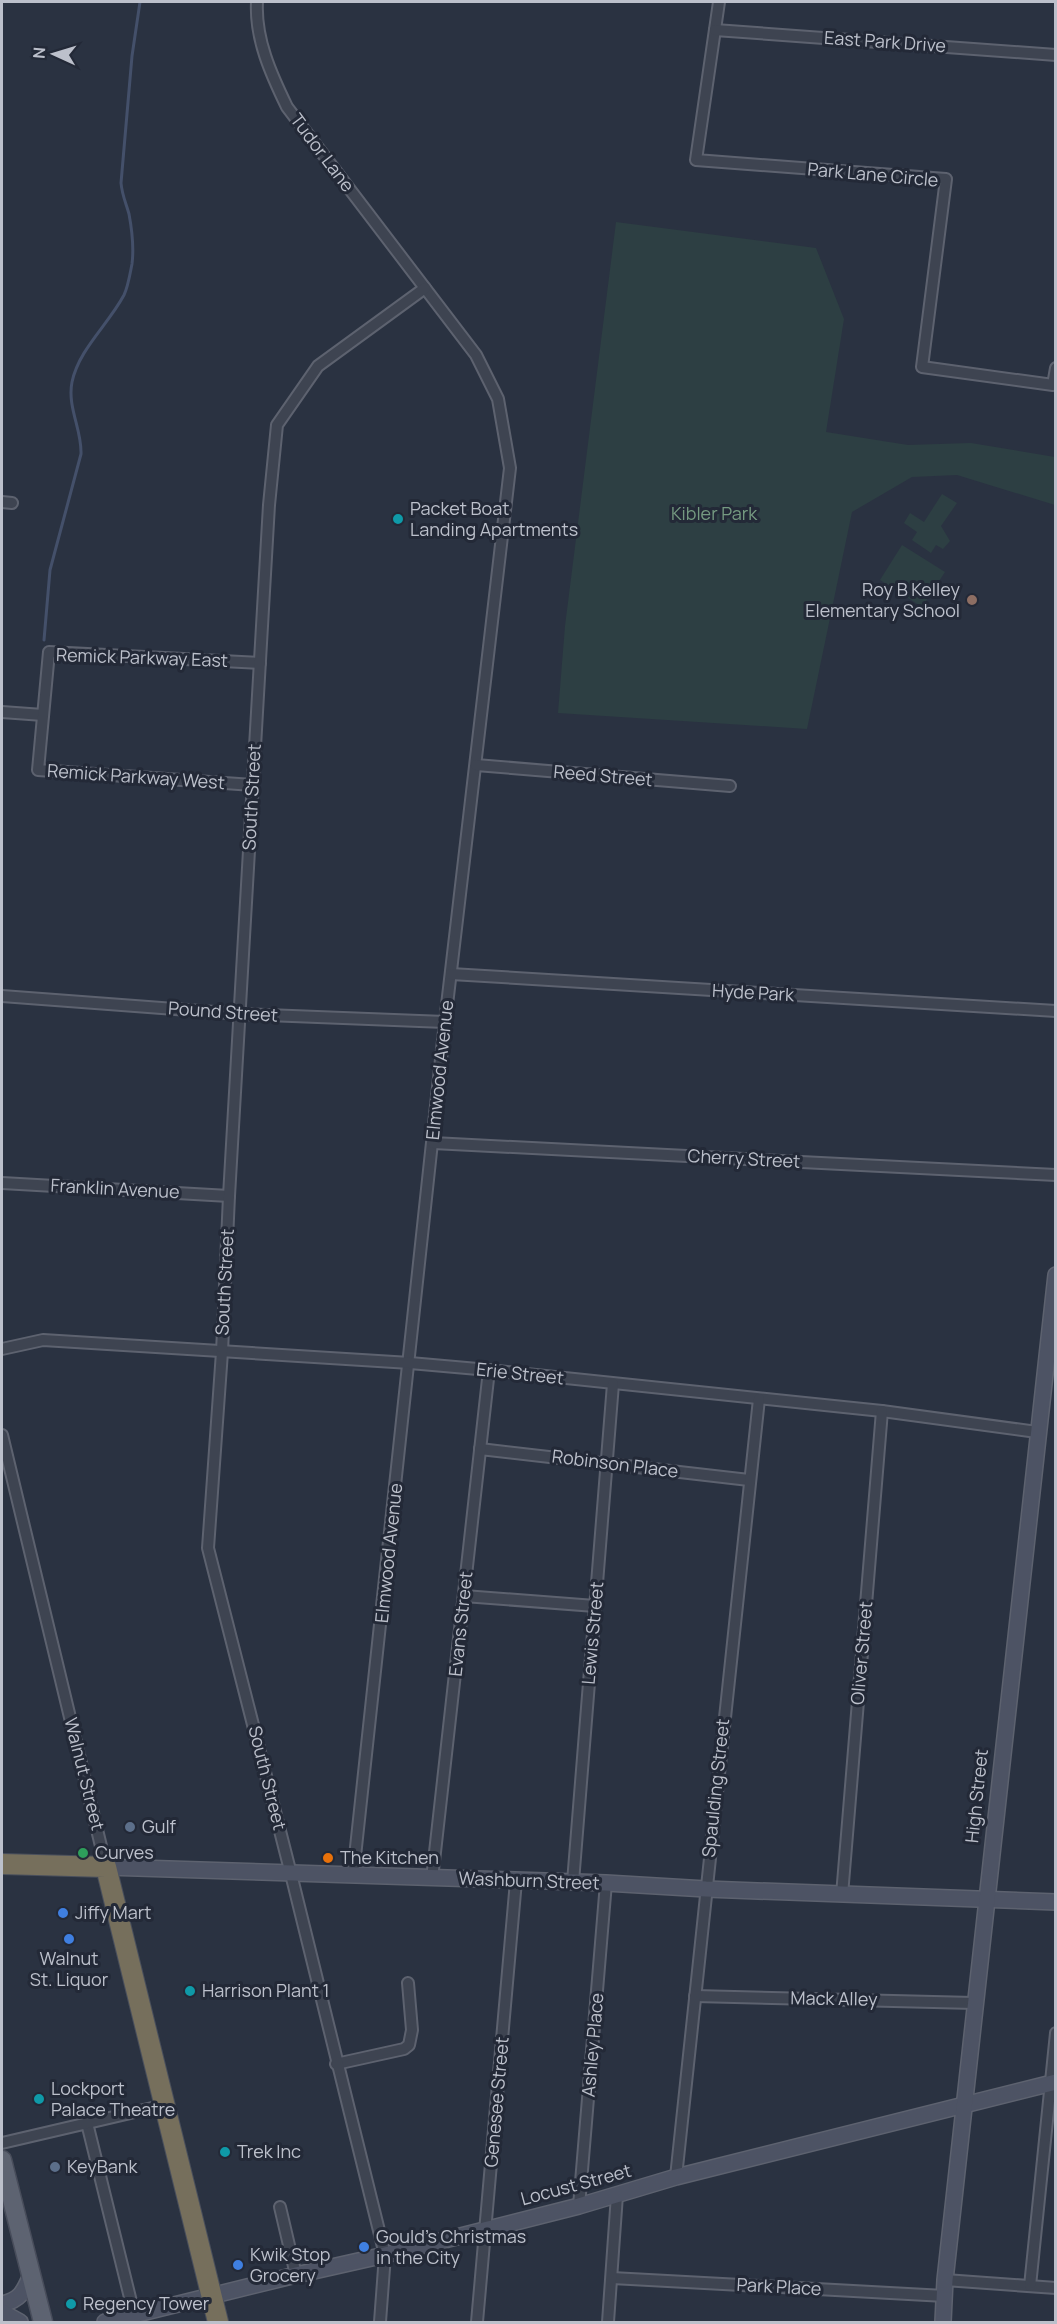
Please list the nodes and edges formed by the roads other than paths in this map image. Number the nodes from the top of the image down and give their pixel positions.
1 (257, 2) edge
2 (719, 2) edge
3 (715, 30) junction
4 (1056, 55) edge
5 (425, 288) junction
6 (1056, 368) edge
7 (260, 663) junction
8 (2, 712) edge
9 (42, 715) junction
10 (476, 765) junction
11 (253, 785) junction
12 (730, 786) dead end
13 (451, 974) junction
14 (2, 996) edge
15 (1056, 1011) edge
16 (241, 1014) junction
17 (445, 1022) junction
18 (433, 1143) junction
19 (1056, 1175) edge
20 (2, 1184) edge
21 (229, 1196) junction
22 (1056, 1275) edge
23 (1053, 1314) edge
24 (2, 1349) edge
25 (222, 1352) junction
26 (410, 1363) junction
27 (489, 1370) junction
28 (613, 1384) junction
29 (759, 1399) junction
30 (882, 1411) junction
31 (1037, 1432) junction
32 (2, 1434) edge
33 (480, 1449) junction
34 (606, 1463) junction
35 (749, 1480) junction
36 (464, 1596) junction
37 (596, 1606) junction
38 (2, 1864) edge
39 (106, 1867) junction
40 (291, 1874) junction
41 (353, 1875) junction
42 (432, 1879) junction
43 (516, 1881) junction
44 (573, 1882) junction
45 (606, 1883) junction
46 (705, 1889) junction
47 (842, 1895) junction
48 (985, 1899) junction
49 (1056, 1902) edge
50 (408, 1983) dead end
51 (695, 1996) junction
52 (974, 2003) junction
53 (1056, 2033) edge
54 (336, 2064) junction
55 (1053, 2083) edge
56 (165, 2105) junction
57 (963, 2105) junction
58 (87, 2123) junction
59 (2, 2143) edge
60 (2, 2160) edge
61 (676, 2177) junction
62 (2, 2191) edge
63 (617, 2195) junction
64 (579, 2206) junction
65 (280, 2207) dead end
66 (486, 2229) junction
67 (385, 2255) junction
68 (296, 2275) junction
69 (612, 2278) junction
70 (945, 2280) junction
71 (29, 2281) junction
72 (1030, 2286) junction
73 (1056, 2288) edge
74 (945, 2296) junction
75 (212, 2297) junction
76 (2, 2304) edge
77 (2, 2312) edge
78 (135, 2319) edge
79 (20, 2322) edge
80 (35, 2322) edge
81 (43, 2322) edge
82 (105, 2322) edge
83 (218, 2322) edge
84 (380, 2322) edge
85 (477, 2322) edge
86 (608, 2322) edge
87 (943, 2322) edge

1 - 5 street, Tudor Lane
2 - 3 street, Park Lane Circle
3 - 4 street, East Park Drive
3 - 6 street, Park Lane Circle
5 - 7 street, South Street
5 - 10 street, Elmwood Avenue
7 - 9 street, Remick Parkway East
7 - 11 street, South Street
8 - 9 street
9 - 11 street, Remick Parkway West
10 - 12 street, Reed Street
10 - 13 street, Elmwood Avenue
11 - 16 street, South Street
13 - 15 street, Hyde Park
13 - 17 street, Elmwood Avenue
14 - 16 street, Pound Street
16 - 17 street, Pound Street
16 - 21 street, South Street
17 - 18 street, Elmwood Avenue
18 - 19 street, Cherry Street
18 - 26 street, Elmwood Avenue
20 - 21 street, Franklin Avenue
21 - 25 street, South Street
22 - 23 street, High Street
23 - 31 street, High Street
24 - 25 street, Erie Street
25 - 26 street, Erie Street
25 - 40 street, South Street
26 - 27 street, Erie Street
26 - 41 street, Elmwood Avenue
27 - 28 street, Erie Street
27 - 33 street, Evans Street
28 - 29 street, Erie Street
28 - 34 street, Lewis Street
29 - 30 street, Erie Street
29 - 35 street, Spaulding Street
30 - 31 street, Erie Street
30 - 47 street, Oliver Street
31 - 48 street, High Street
32 - 39 street, Walnut Street
33 - 34 street, Robinson Place
33 - 36 street, Evans Street
34 - 35 street, Robinson Place
34 - 37 street, Lewis Street
35 - 46 street, Spaulding Street
36 - 37 street
36 - 42 street, Evans Street
37 - 44 street, Lewis Street
38 - 39 highway, Washburn Street
39 - 40 street, Washburn Street
39 - 56 highway, Walnut Street
40 - 41 street, Washburn Street
40 - 54 street, South Street
41 - 42 street, Washburn Street
42 - 43 street, Washburn Street
43 - 44 street, Washburn Street
43 - 66 street, Genesee Street
44 - 45 street, Washburn Street
45 - 46 street, Washburn Street
45 - 64 street, Ashley Place
46 - 47 street, Washburn Street
46 - 51 street, Spaulding Street
47 - 48 street, Washburn Street
48 - 49 street, Washburn Street
48 - 52 street, High Street
50 - 54 street
51 - 52 street, Mack Alley
51 - 61 street, Spaulding Street
52 - 57 street, High Street
53 - 55 street
54 - 67 street, South Street
55 - 57 street, Locust Street
55 - 72 street
56 - 58 street
56 - 75 highway, Walnut Street
57 - 61 street, Locust Street
57 - 70 street, High Street
58 - 59 street
58 - 78 street
60 - 71 main road
61 - 63 street, Locust Street
62 - 71 main road
63 - 64 street, Locust Street
63 - 69 street
64 - 66 street, Locust Street
65 - 68 street
66 - 67 street, Locust Street
66 - 85 street, Genesee Street
67 - 68 street, Locust Street
67 - 84 street, South Street
68 - 75 street, Locust Street
69 - 74 street, Park Place
69 - 86 street
70 - 72 street
70 - 74 street, High Street
71 - 76 street
71 - 80 main road
71 - 81 main road
72 - 73 street
74 - 87 street, High Street
75 - 78 street, Locust Street
75 - 83 highway, Walnut Street
77 - 79 street
78 - 82 street, Locust Street

